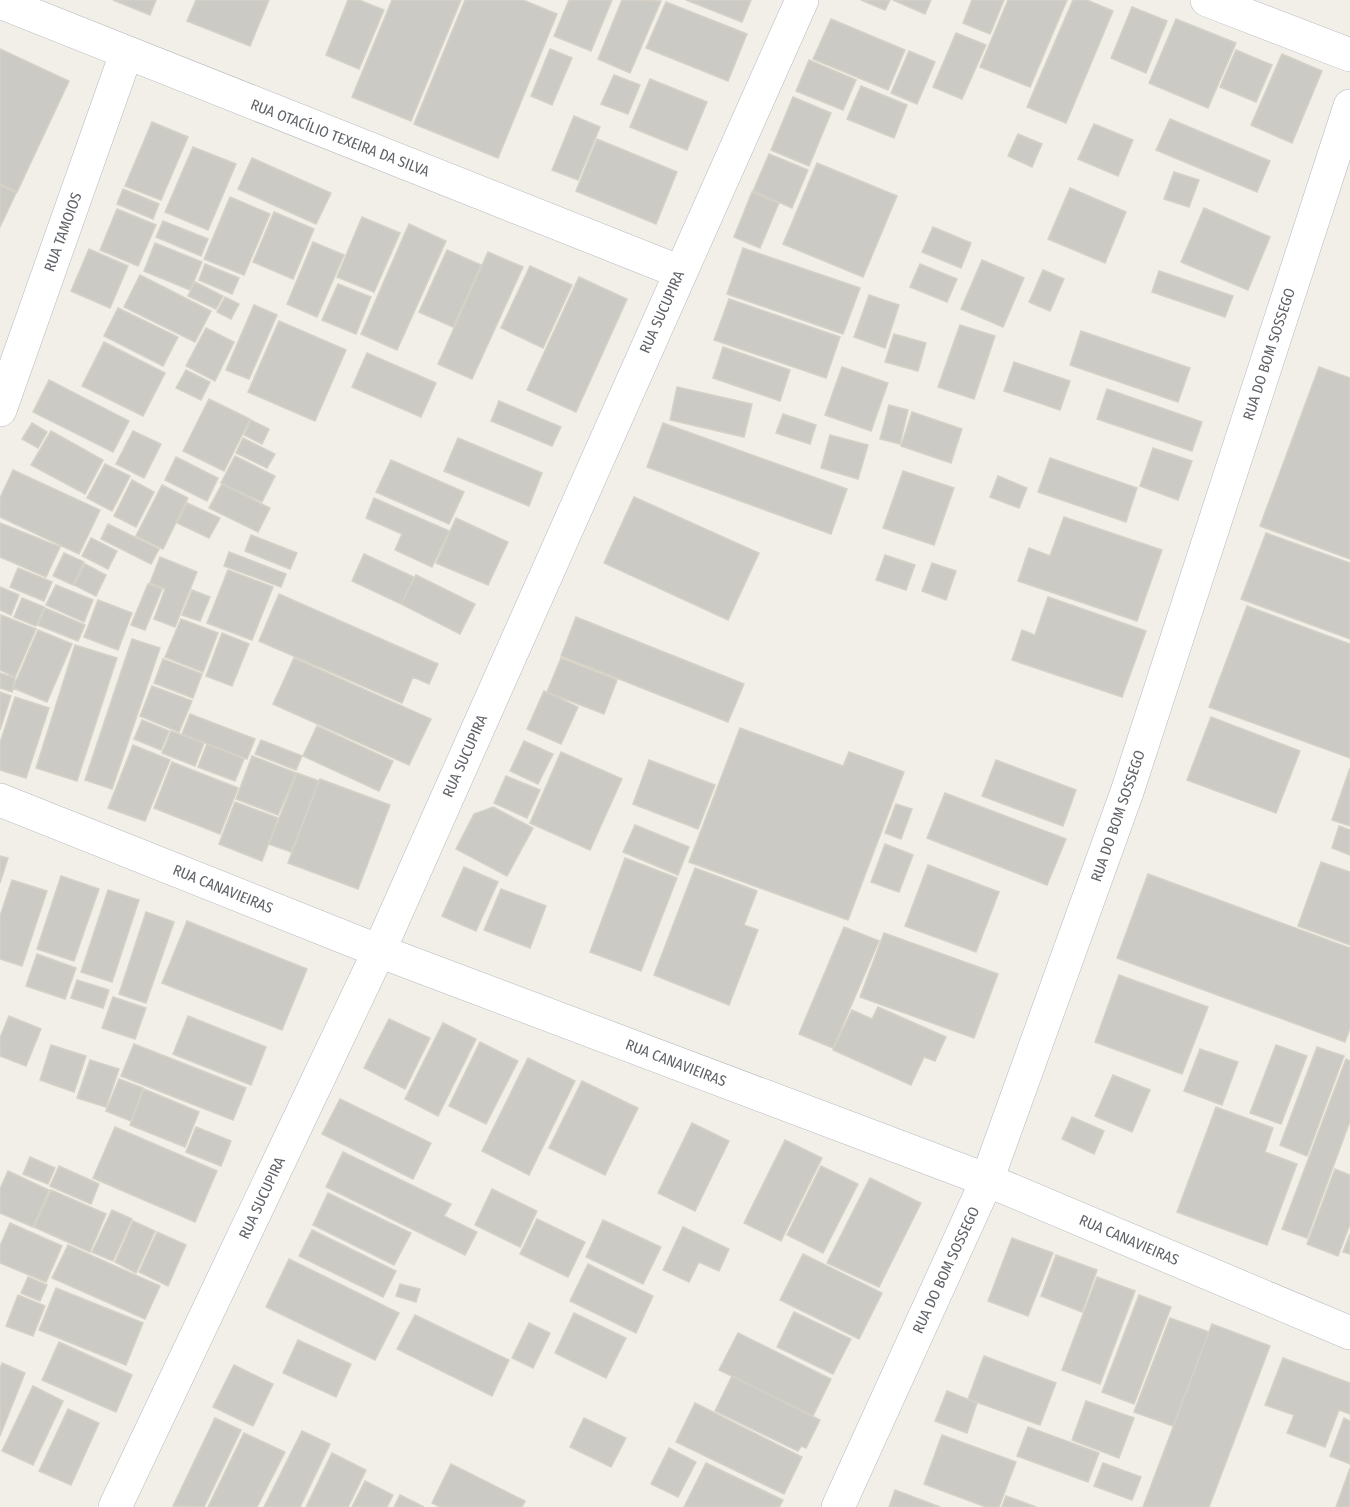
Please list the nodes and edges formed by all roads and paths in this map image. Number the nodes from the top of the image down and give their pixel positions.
1 (802, 0) edge
2 (1207, 0) edge
3 (0, 2) edge
4 (126, 54) junction
5 (1350, 55) edge
6 (1350, 106) edge
7 (680, 272) junction
8 (0, 410) edge
9 (0, 800) edge
10 (379, 951) junction
11 (987, 1180) junction
12 (1350, 1333) edge
13 (115, 1507) edge
14 (838, 1507) edge

1 - 7 street, RUA SUCUPIRA
2 - 5 street
3 - 4 street, RUA OTACÍLIO TEXEIRA DA SILVA
4 - 7 street, RUA OTACÍLIO TEXEIRA DA SILVA
4 - 8 street, RUA TAMOIOS
6 - 11 street, RUA DO BOM SOSSEGO
7 - 10 street, RUA SUCUPIRA
9 - 10 street, RUA CANAVIEIRAS
10 - 11 street, RUA CANAVIEIRAS
10 - 13 street, RUA SUCUPIRA
11 - 12 street, RUA CANAVIEIRAS
11 - 14 street, RUA DO BOM SOSSEGO

